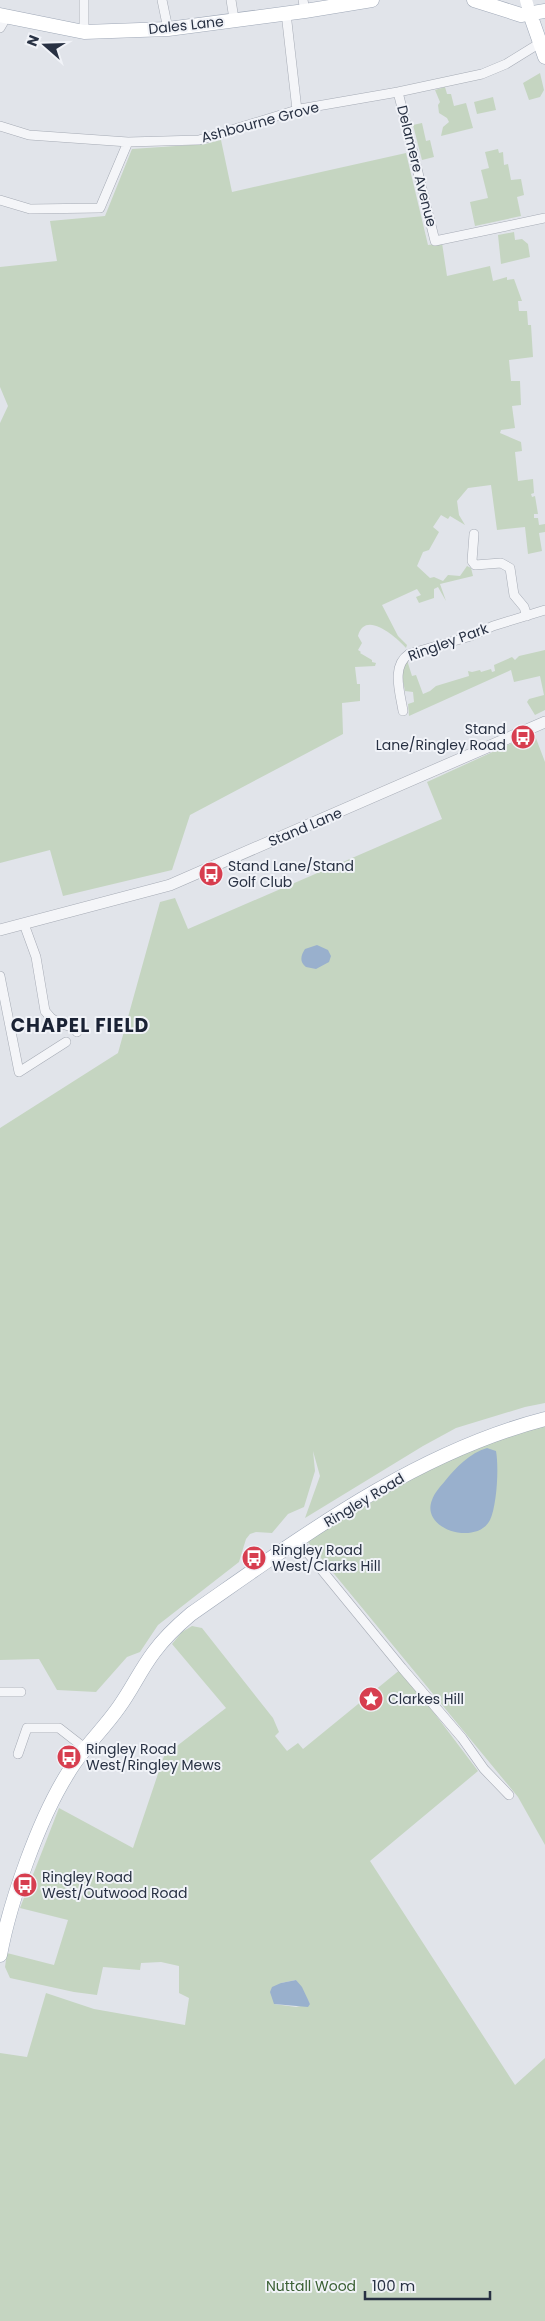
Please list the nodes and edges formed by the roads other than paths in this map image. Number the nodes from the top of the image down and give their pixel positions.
1 (84, 0) edge
2 (162, 0) edge
3 (231, 0) edge
4 (372, 0) edge
5 (474, 0) edge
6 (526, 0) edge
7 (304, 6) edge
8 (545, 11) edge
9 (286, 14) junction
10 (530, 14) junction
11 (234, 19) junction
12 (2, 20) edge
13 (168, 29) junction
14 (84, 32) junction
15 (540, 43) junction
16 (545, 57) edge
17 (398, 92) junction
18 (297, 110) junction
19 (0, 126) edge
20 (128, 142) junction
21 (0, 200) edge
22 (545, 218) edge
23 (474, 534) dead end
24 (545, 610) edge
25 (528, 616) junction
26 (402, 711) dead end
27 (545, 722) edge
28 (24, 924) junction
29 (0, 930) edge
30 (0, 976) edge
31 (77, 1032) dead end
32 (66, 1042) dead end
33 (545, 1419) edge
34 (298, 1541) junction
35 (0, 1692) edge
36 (17, 1694) dead end
37 (86, 1748) junction
38 (18, 1754) dead end
39 (509, 1795) dead end
40 (0, 1955) edge

1 - 14 street
2 - 13 street
3 - 11 street
4 - 7 main road, Dales Lane
5 - 10 main road
6 - 10 main road
7 - 9 main road, Dales Lane
8 - 10 main road
9 - 11 main road, Dales Lane
9 - 18 street
10 - 15 main road
11 - 13 main road, Dales Lane
12 - 14 main road, Dales Lane
13 - 14 main road, Dales Lane
15 - 16 main road
15 - 17 street, Ashbourne Grove
17 - 18 street, Ashbourne Grove
17 - 22 street, Delamere Avenue
18 - 20 street, Ashbourne Grove
19 - 20 street, Ashbourne Grove
20 - 21 street
23 - 25 street
24 - 25 street, Ringley Park
25 - 26 street, Ringley Park
27 - 28 street, Stand Lane
28 - 29 street, Stand Lane
28 - 31 street
30 - 32 street
33 - 34 main road, Ringley Road
34 - 37 main road, Ringley Road
34 - 39 street
35 - 36 street
37 - 38 street
37 - 40 main road, Ringley Road

